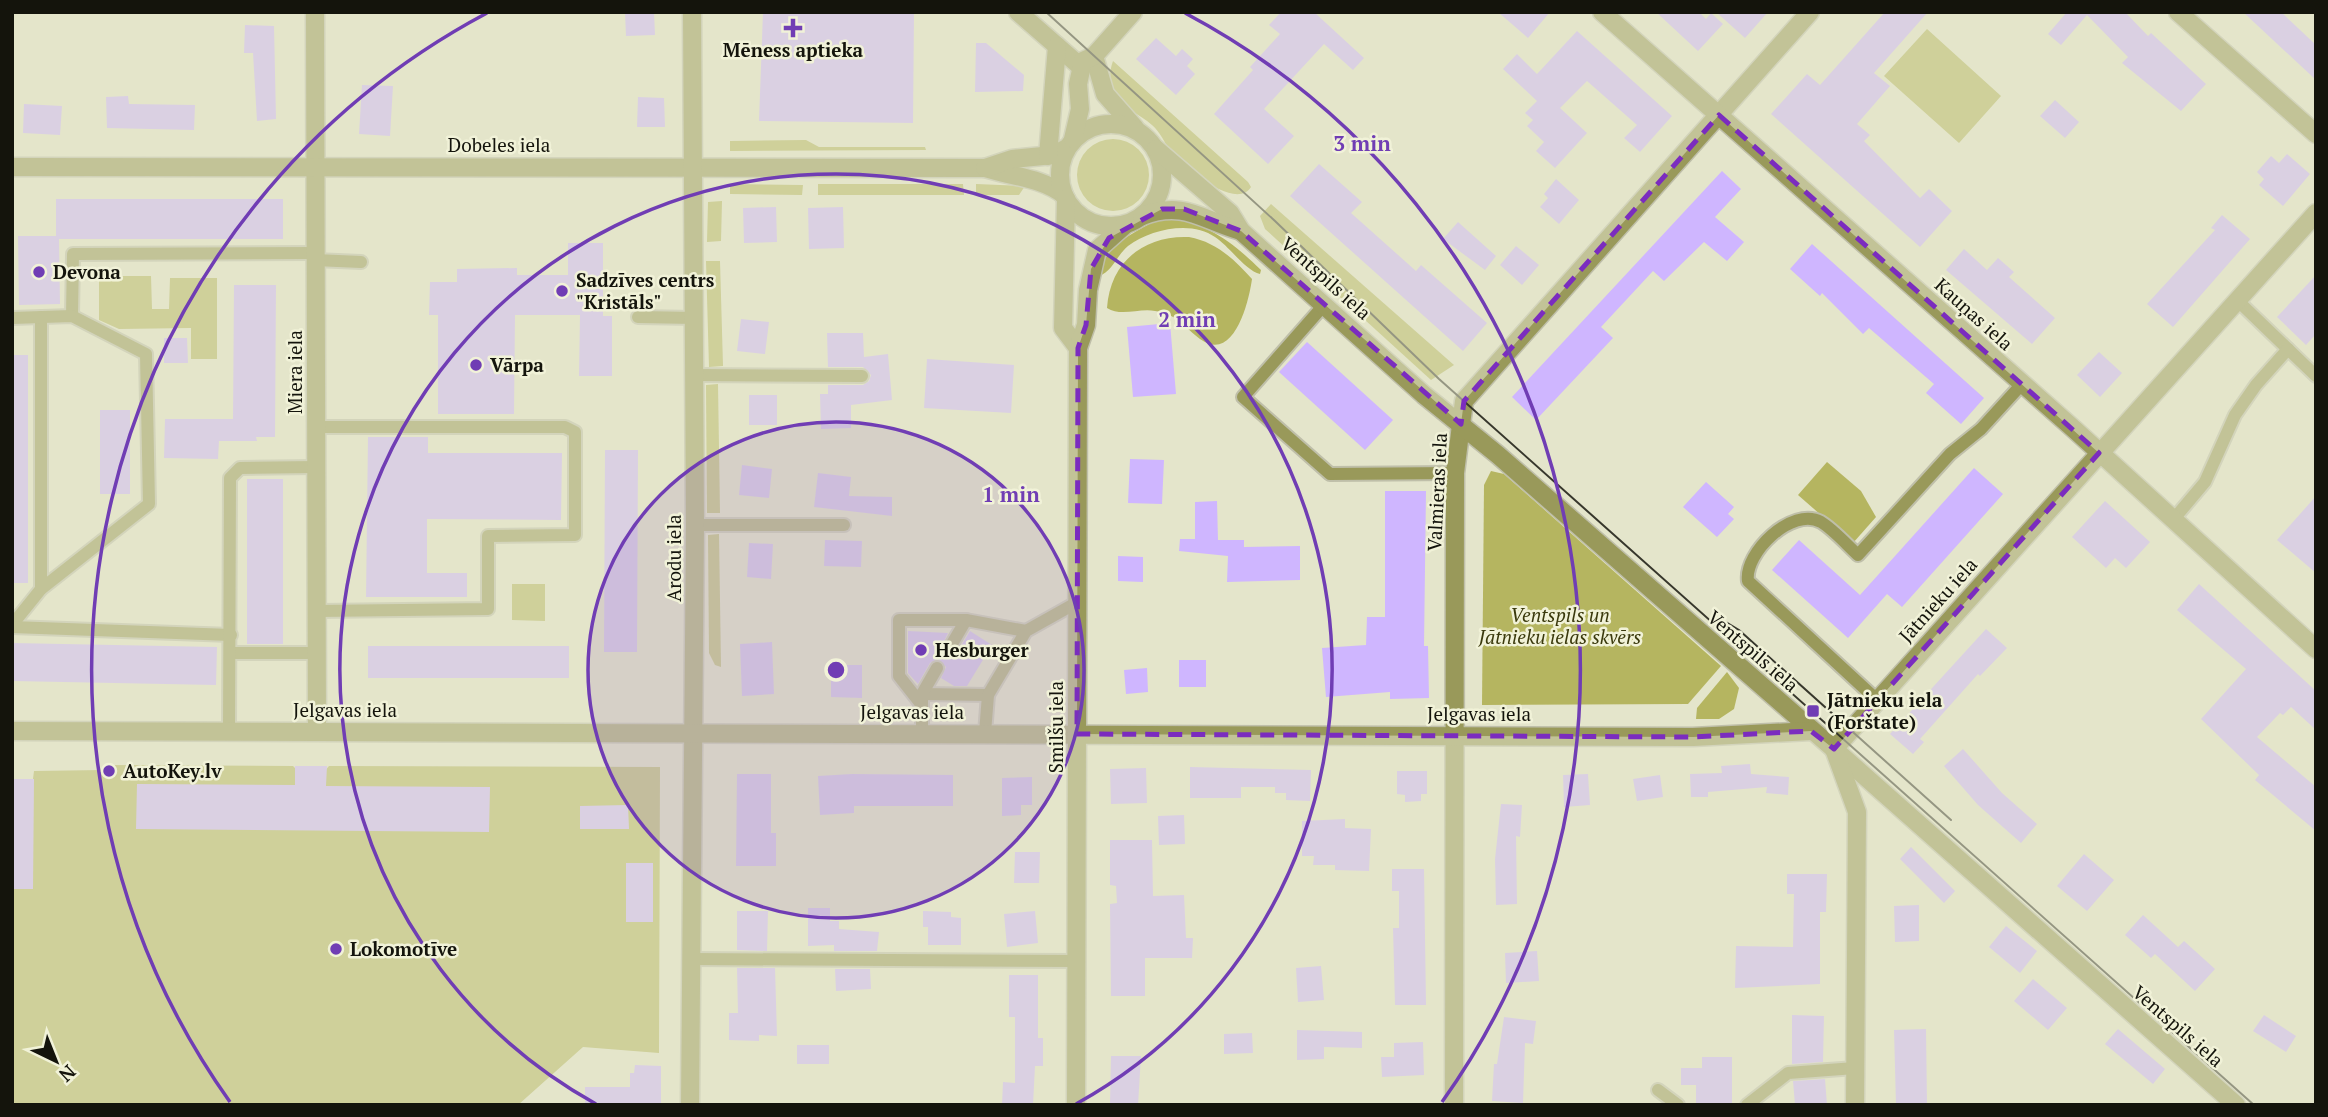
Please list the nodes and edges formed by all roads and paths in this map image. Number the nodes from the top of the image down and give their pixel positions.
1 (315, 12) edge
2 (692, 12) edge
3 (1018, 12) edge
4 (1133, 12) edge
5 (1602, 12) edge
6 (1811, 12) edge
7 (2178, 12) edge
8 (1057, 46) junction
9 (1087, 62) junction
10 (1719, 115) junction
11 (1137, 131) junction
12 (2316, 134) edge
13 (1070, 144) junction
14 (1156, 149) junction
15 (1048, 156) junction
16 (314, 166) junction
17 (12, 167) edge
18 (985, 168) junction
19 (694, 169) junction
20 (1065, 197) junction
21 (2316, 213) edge
22 (1133, 220) junction
23 (1241, 231) junction
24 (315, 257) junction
25 (361, 262) dead end
26 (2237, 300) junction
27 (1325, 305) junction
28 (72, 316) junction
29 (41, 317) junction
30 (638, 317) dead end
31 (12, 318) edge
32 (695, 318) junction
33 (1078, 348) junction
34 (2288, 349) junction
35 (695, 375) junction
36 (862, 376) dead end
37 (2316, 376) edge
38 (2022, 384) junction
39 (1461, 424) junction
40 (316, 427) junction
41 (2099, 453) junction
42 (316, 467) junction
43 (1455, 472) junction
44 (2173, 520) junction
45 (695, 525) junction
46 (844, 525) dead end
47 (41, 589) junction
48 (1076, 603) junction
49 (317, 611) junction
50 (966, 620) junction
51 (12, 626) edge
52 (1026, 631) junction
53 (231, 635) junction
54 (949, 649) dead end
55 (2316, 649) edge
56 (231, 653) junction
57 (317, 653) junction
58 (937, 668) dead end
59 (988, 695) junction
60 (921, 699) junction
61 (1877, 700) junction
62 (12, 731) edge
63 (229, 731) junction
64 (317, 731) junction
65 (1811, 731) junction
66 (693, 732) junction
67 (922, 733) junction
68 (985, 733) junction
69 (1077, 734) junction
70 (1455, 735) junction
71 (1833, 749) junction
72 (691, 959) junction
73 (1077, 961) junction
74 (1855, 1068) junction
75 (1658, 1090) dead end
76 (690, 1105) edge
77 (1076, 1105) edge
78 (1454, 1105) edge
79 (1678, 1105) edge
80 (1747, 1105) edge
81 (1855, 1105) edge
82 (2236, 1105) edge

1 - 16 street, Miera iela
2 - 19 street, Arodu iela
3 - 8 street
4 - 9 street
5 - 10 street, Kauņas iela
6 - 10 street, Valmieras iela
7 - 12 street
8 - 9 street
8 - 15 street
9 - 11 street
9 - 13 street
10 - 38 street, Kauņas iela
10 - 39 street, Valmieras iela
11 - 13 street
11 - 14 street
13 - 15 street
13 - 20 street
14 - 22 street
14 - 23 street, Ventspils iela
15 - 18 street
16 - 17 street, Dobeles iela
16 - 19 street, Dobeles iela
16 - 24 street, Miera iela
18 - 19 street, Dobeles iela
18 - 20 street
19 - 32 street, Arodu iela
20 - 22 street
20 - 33 street, Smilšu iela
21 - 26 street, Jātnieku iela
22 - 23 street, Ventspils iela
22 - 33 street, Smilšu iela
23 - 27 street, Ventspils iela
24 - 25 lane
24 - 28 lane
24 - 40 street, Miera iela
26 - 34 lane
26 - 41 street, Jātnieku iela
27 - 39 street, Ventspils iela
27 - 43 lane
28 - 29 lane
28 - 47 lane
29 - 31 lane
29 - 47 lane
30 - 32 lane
32 - 35 street, Arodu iela
33 - 48 street, Smilšu iela
34 - 37 lane
34 - 44 lane
35 - 36 lane
35 - 45 street, Arodu iela
38 - 41 street, Kauņas iela
38 - 61 lane
39 - 43 street, Valmieras iela
39 - 65 street, Ventspils iela
40 - 42 street, Miera iela
40 - 49 lane
41 - 44 street, Kauņas iela
41 - 61 street, Jātnieku iela
42 - 49 street, Miera iela
42 - 53 lane
43 - 70 street, Valmieras iela
44 - 55 street, Kauņas iela
45 - 46 lane
45 - 66 street, Arodu iela
47 - 51 lane
48 - 52 lane
48 - 69 street, Smilšu iela
49 - 57 street, Miera iela
50 - 52 lane
50 - 54 lane
50 - 60 lane
51 - 53 lane
52 - 59 lane
53 - 56 lane
56 - 57 lane
56 - 63 lane
57 - 64 street, Miera iela
58 - 60 lane
59 - 60 lane
59 - 68 lane
60 - 67 lane
61 - 71 street, Jātnieku iela
62 - 63 street, Jelgavas iela
63 - 64 street, Jelgavas iela
64 - 66 street, Jelgavas iela
65 - 70 street, Jelgavas iela
65 - 71 street, Ventspils iela
66 - 67 street, Jelgavas iela
66 - 72 street, Arodu iela
67 - 68 street, Jelgavas iela
68 - 69 street, Jelgavas iela
69 - 70 street, Jelgavas iela
69 - 73 street, Smilšu iela
70 - 78 street, Valmieras iela
71 - 74 street
71 - 82 street, Ventspils iela
72 - 73 lane
72 - 76 street, Arodu iela
73 - 77 street, Smilšu iela
74 - 80 lane
74 - 81 street
75 - 79 lane

